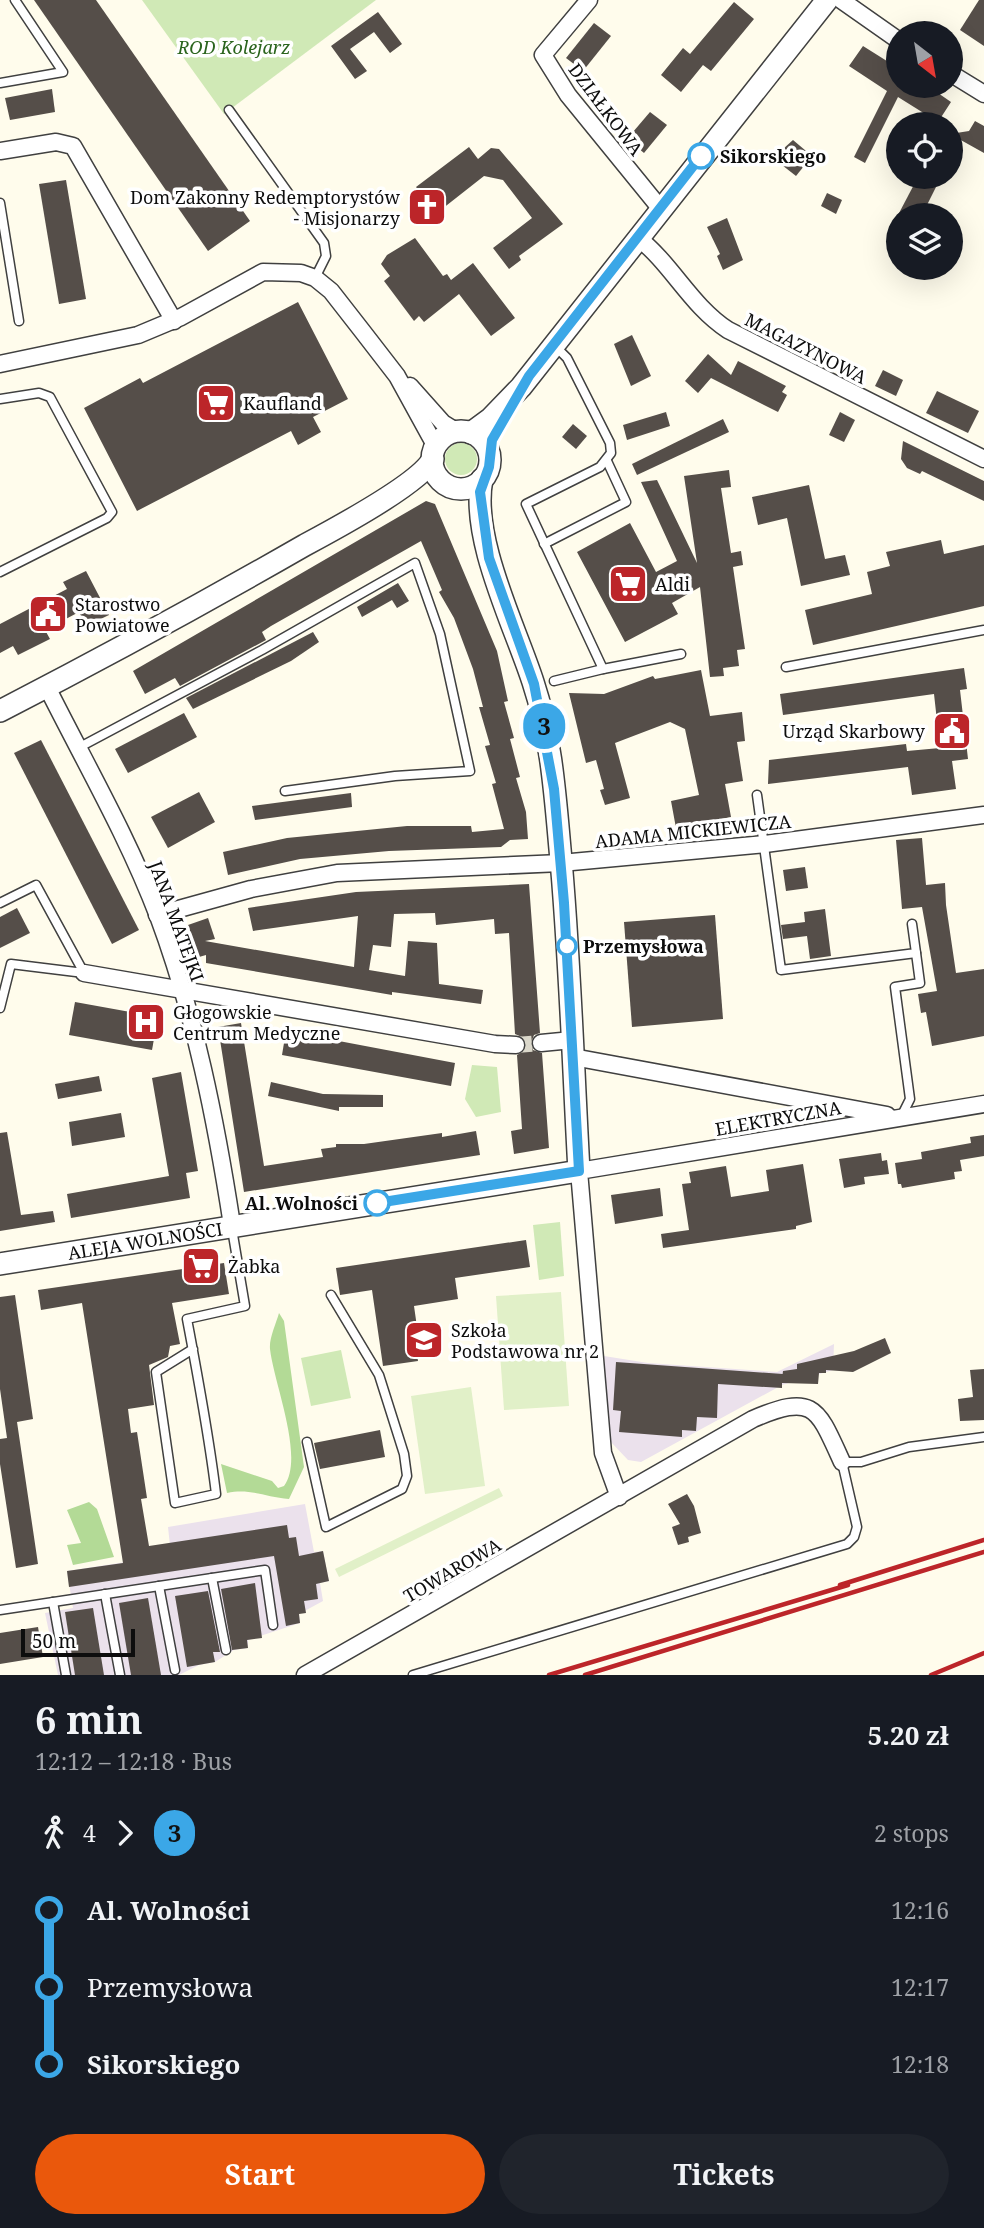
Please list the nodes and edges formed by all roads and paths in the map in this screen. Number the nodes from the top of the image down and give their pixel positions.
1 (15, 0) edge
2 (589, 0) edge
3 (828, 1) edge
4 (886, 33) edge
5 (963, 81) edge
6 (0, 83) edge
7 (984, 94) edge
8 (229, 110) dead end
9 (0, 150) edge
10 (0, 203) edge
11 (660, 208) junction
12 (637, 237) junction
13 (315, 278) junction
14 (19, 321) dead end
15 (174, 321) junction
16 (553, 344) junction
17 (0, 364) edge
18 (397, 376) junction
19 (529, 376) junction
20 (0, 399) edge
21 (464, 432) junction
22 (434, 453) junction
23 (489, 453) junction
24 (984, 458) edge
25 (607, 461) junction
26 (482, 479) junction
27 (448, 484) junction
28 (369, 509) junction
29 (544, 544) junction
30 (489, 558) junction
31 (0, 572) edge
32 (984, 630) edge
33 (681, 654) dead end
34 (786, 667) dead end
35 (603, 669) junction
36 (554, 681) dead end
37 (47, 687) junction
38 (0, 711) edge
39 (78, 748) junction
40 (285, 791) dead end
41 (757, 795) dead end
42 (984, 815) edge
43 (765, 844) junction
44 (561, 863) junction
45 (0, 903) edge
46 (157, 915) junction
47 (912, 924) dead end
48 (916, 953) junction
49 (84, 973) junction
50 (181, 987) junction
51 (0, 1009) edge
52 (541, 1043) tunnel mouth
53 (516, 1045) tunnel mouth
54 (573, 1048) junction
55 (984, 1104) edge
56 (901, 1117) junction
57 (579, 1171) junction
58 (232, 1225) junction
59 (0, 1264) edge
60 (331, 1295) dead end
61 (193, 1349) junction
62 (984, 1437) edge
63 (307, 1442) dead end
64 (842, 1462) junction
65 (619, 1497) junction
66 (212, 1578) junction
67 (159, 1586) junction
68 (105, 1594) junction
69 (53, 1602) junction
70 (0, 1610) edge
71 (273, 1625) dead end
72 (226, 1650) dead end
73 (175, 1670) dead end
74 (66, 1675) edge
75 (120, 1675) edge
76 (305, 1675) edge
77 (413, 1675) edge

1 - 6 lane
2 - 11 street, DZIAŁKOWA
3 - 4 street
3 - 11 street
5 - 7 street
8 - 13 lane
9 - 15 street
10 - 14 lane
11 - 12 street
12 - 16 street
12 - 24 street, MAGAZYNOWA
13 - 15 street
13 - 18 street
15 - 17 street
16 - 19 street
16 - 25 lane
18 - 21 street
18 - 22 street
19 - 21 street
19 - 23 street
20 - 31 lane
21 - 22 street
21 - 23 street
22 - 27 street
22 - 28 street
23 - 26 street
25 - 29 lane
25 - 29 lane
26 - 27 street
26 - 30 street
27 - 28 street
27 - 30 street
28 - 37 street
29 - 35 lane
30 - 44 street
32 - 34 lane
33 - 35 lane
35 - 36 lane
37 - 38 street
37 - 39 street, JANA MATEJKI
39 - 40 lane
39 - 46 street, JANA MATEJKI
41 - 43 lane
42 - 43 street, ADAMA MICKIEWICZA
43 - 44 street, ADAMA MICKIEWICZA
43 - 48 lane
44 - 46 street, ADAMA MICKIEWICZA
44 - 54 street
45 - 49 lane
46 - 50 street, JANA MATEJKI
47 - 48 lane
48 - 56 lane
49 - 50 street
49 - 51 lane
50 - 53 street
50 - 58 street, JANA MATEJKI
52 - 54 street
54 - 56 street
54 - 57 street
55 - 56 street, ELEKTRYCZNA
56 - 57 street, ELEKTRYCZNA
57 - 58 street, ALEJA WOLNOŚCI
57 - 65 street
58 - 59 street, ALEJA WOLNOŚCI
58 - 61 lane
60 - 63 lane
61 - 61 lane
62 - 64 lane
64 - 65 street
64 - 77 lane
65 - 76 street, TOWAROWA
66 - 67 lane
66 - 71 lane
66 - 72 lane
67 - 68 lane
67 - 73 lane
68 - 69 lane
68 - 75 lane
69 - 70 lane
69 - 74 lane

